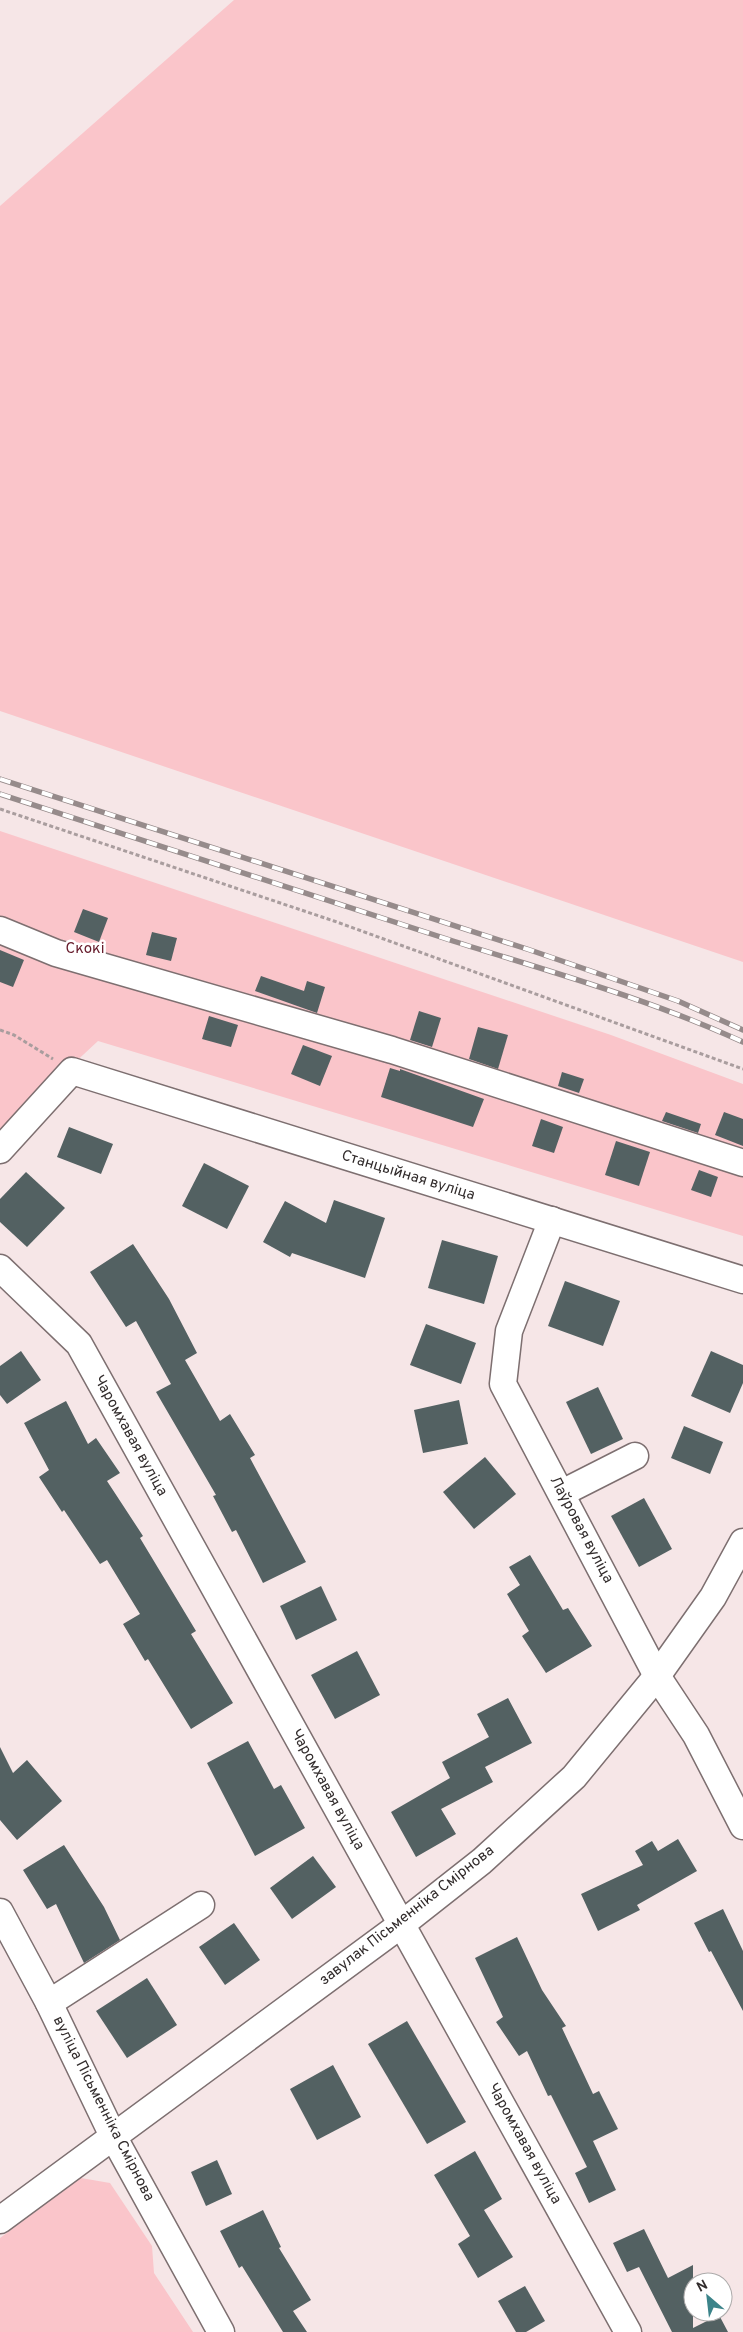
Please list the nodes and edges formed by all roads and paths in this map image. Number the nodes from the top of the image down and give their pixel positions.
1 (0, 809) edge
2 (0, 930) edge
3 (0, 1030) edge
4 (743, 1069) edge
5 (72, 1072) junction
6 (0, 1150) edge
7 (743, 1163) edge
8 (552, 1220) junction
9 (0, 1268) edge
10 (743, 1280) edge
11 (635, 1456) dead end
12 (562, 1493) junction
13 (743, 1542) edge
14 (658, 1676) junction
15 (743, 1826) edge
16 (201, 1904) dead end
17 (0, 1912) edge
18 (402, 1924) junction
19 (49, 2004) junction
20 (113, 2136) junction
21 (0, 2220) edge
22 (221, 2332) edge
23 (628, 2332) edge

1 - 4 path
2 - 7 street
3 - 5 path
5 - 6 street
5 - 8 street, Станцыйная вуліца
8 - 10 street, Станцыйная вуліца
8 - 12 street, Лаўровая вуліца
9 - 18 street, Чаромхавая вуліца
11 - 12 street
12 - 14 street, Лаўровая вуліца
13 - 14 street, завулак Пісьменніка Смірнова
14 - 15 street, Лаўровая вуліца
14 - 18 street, завулак Пісьменніка Смірнова
16 - 19 street
17 - 19 street, вуліца Пісьменніка Смірнова
18 - 20 street, завулак Пісьменніка Смірнова
18 - 23 street, Чаромхавая вуліца
19 - 20 street, вуліца Пісьменніка Смірнова
20 - 21 street, завулак Пісьменніка Смірнова
20 - 22 street, вуліца Пісьменніка Смірнова

